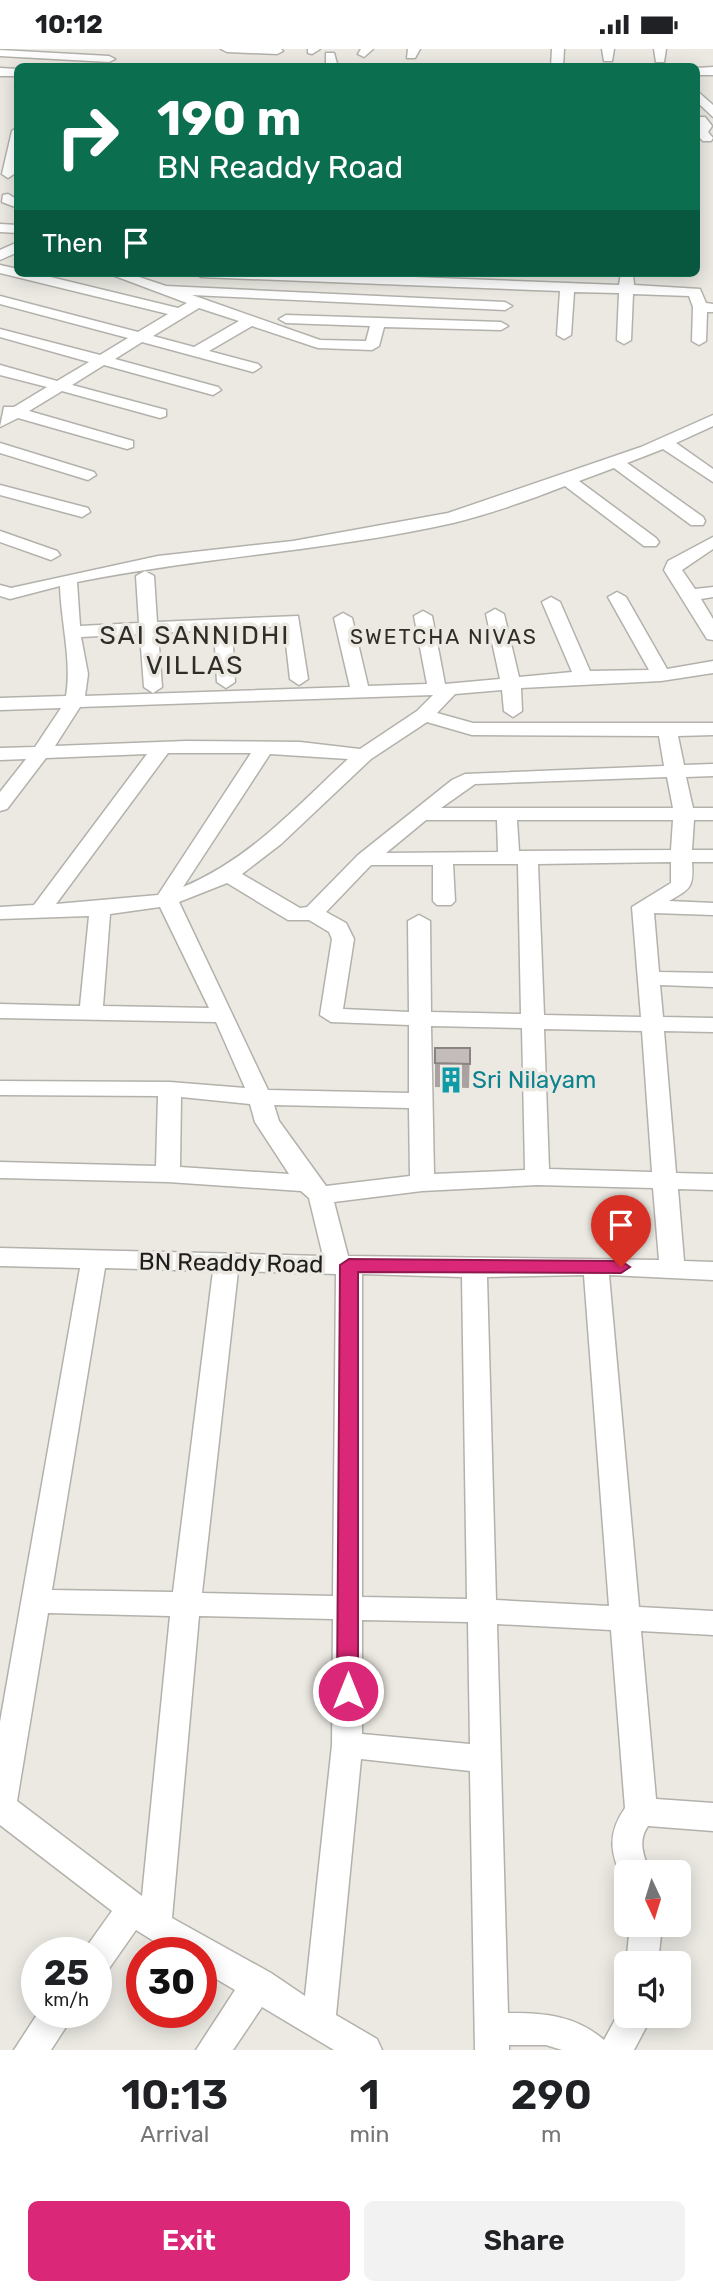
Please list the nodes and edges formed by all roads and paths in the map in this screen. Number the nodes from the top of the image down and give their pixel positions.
1 (117, 49) edge
2 (227, 49) edge
3 (277, 50) edge
4 (0, 53) edge
5 (106, 63) edge
6 (700, 98) edge
7 (713, 113) edge
8 (703, 120) edge
9 (706, 138) edge
10 (14, 148) edge
11 (8, 174) edge
12 (33, 277) edge
13 (127, 277) edge
14 (301, 277) edge
15 (383, 277) edge
16 (505, 280) edge
17 (626, 281) junction
18 (568, 285) junction
19 (168, 290) junction
20 (294, 297) junction
21 (0, 300) edge
22 (200, 301) junction
23 (505, 306) junction
24 (706, 308) edge
25 (180, 313) junction
26 (252, 320) junction
27 (378, 322) junction
28 (284, 325) junction
29 (0, 333) edge
30 (564, 335) dead end
31 (142, 336) junction
32 (624, 340) dead end
33 (699, 341) dead end
34 (198, 351) junction
35 (102, 361) junction
36 (253, 367) dead end
37 (0, 370) edge
38 (62, 385) junction
39 (213, 390) dead end
40 (0, 407) edge
41 (17, 412) junction
42 (160, 413) dead end
43 (0, 422) edge
44 (711, 422) edge
45 (664, 442) junction
46 (128, 444) dead end
47 (0, 448) edge
48 (616, 462) junction
49 (88, 475) dead end
50 (713, 477) edge
51 (567, 480) junction
52 (0, 490) edge
53 (82, 512) dead end
54 (697, 521) dead end
55 (0, 536) edge
56 (650, 542) dead end
57 (713, 542) edge
58 (51, 555) dead end
59 (145, 576) dead end
60 (68, 579) junction
61 (713, 592) edge
62 (3, 594) edge
63 (690, 595) junction
64 (617, 597) dead end
65 (551, 602) dead end
66 (495, 614) dead end
67 (423, 616) dead end
68 (343, 618) dead end
69 (223, 624) junction
70 (149, 628) junction
71 (71, 632) junction
72 (713, 635) edge
73 (713, 667) edge
74 (661, 675) junction
75 (583, 677) junction
76 (299, 679) dead end
77 (226, 682) dead end
78 (511, 685) junction
79 (153, 687) dead end
80 (443, 689) junction
81 (360, 691) junction
82 (75, 701) junction
83 (0, 704) edge
84 (513, 711) dead end
85 (424, 715) junction
86 (713, 729) edge
87 (667, 730) junction
88 (162, 748) junction
89 (264, 748) junction
90 (41, 752) junction
91 (0, 754) edge
92 (364, 755) junction
93 (675, 771) junction
94 (713, 771) edge
95 (3, 798) edge
96 (507, 813) junction
97 (425, 814) junction
98 (684, 814) junction
99 (713, 814) edge
100 (681, 856) junction
101 (713, 856) edge
102 (365, 859) junction
103 (443, 859) junction
104 (519, 859) junction
105 (227, 874) junction
106 (166, 898) junction
107 (444, 901) dead end
108 (643, 907) junction
109 (713, 909) edge
110 (41, 910) junction
111 (100, 910) junction
112 (0, 913) edge
113 (313, 913) junction
114 (419, 921) dead end
115 (649, 978) junction
116 (713, 979) edge
117 (0, 1011) edge
118 (91, 1012) junction
119 (224, 1015) junction
120 (419, 1019) junction
121 (534, 1021) junction
122 (655, 1024) junction
123 (713, 1025) edge
124 (0, 1088) edge
125 (170, 1089) junction
126 (260, 1097) junction
127 (420, 1101) junction
128 (0, 1170) edge
129 (168, 1174) junction
130 (537, 1177) junction
131 (665, 1182) junction
132 (713, 1182) edge
133 (422, 1183) junction
134 (314, 1189) junction
135 (0, 1257) edge
136 (94, 1260) junction
137 (226, 1263) junction
138 (344, 1265) junction
139 (596, 1266) junction
140 (474, 1268) junction
141 (672, 1269) junction
142 (713, 1271) edge
143 (37, 1601) junction
144 (186, 1603) junction
145 (348, 1610) junction
146 (481, 1611) junction
147 (624, 1620) junction
148 (713, 1623) edge
149 (347, 1745) junction
150 (485, 1759) junction
151 (1, 1808) edge
152 (641, 1812) junction
153 (713, 1817) edge
154 (630, 1860) edge
155 (144, 1917) junction
156 (112, 1945) edge
157 (259, 1985) junction
158 (319, 2020) junction
159 (47, 2028) edge
160 (628, 2028) edge
161 (491, 2040) edge
162 (31, 2050) edge
163 (214, 2050) edge
164 (365, 2050) edge
165 (591, 2050) edge
166 (616, 2050) edge

1 - 5 street
2 - 3 street
4 - 5 street
6 - 7 street
8 - 9 street
10 - 11 street
12 - 25 street
13 - 19 street
14 - 20 street
15 - 16 street
16 - 18 street
16 - 23 street
17 - 18 street
17 - 24 street
17 - 32 street
18 - 30 street
19 - 20 street
19 - 22 street
20 - 23 street
20 - 28 street
21 - 31 street
22 - 25 street
22 - 26 street
23 - 27 street
24 - 33 street
25 - 31 street
26 - 28 street
26 - 34 street
27 - 28 street
27 - 28 street
29 - 35 street
31 - 34 street
31 - 35 street
34 - 36 street
35 - 38 street
35 - 39 street
37 - 38 street
38 - 41 street
38 - 42 street
40 - 41 street
41 - 43 street
41 - 46 street
44 - 45 street
45 - 48 street
45 - 50 street
47 - 49 street
48 - 51 street
48 - 54 street
51 - 56 street
51 - 60 street
52 - 53 street
55 - 58 street
57 - 63 street
59 - 70 street
60 - 62 street
60 - 71 street
61 - 63 street
63 - 72 street
64 - 74 street
65 - 75 street
66 - 78 street
67 - 80 street
68 - 81 street
69 - 70 street
69 - 76 street
69 - 77 street
70 - 71 street
70 - 79 street
71 - 82 street
73 - 74 street
74 - 75 street
75 - 78 street
78 - 80 street
78 - 84 street
80 - 81 street
80 - 85 street
81 - 82 street
82 - 83 street
82 - 90 street
85 - 87 street
85 - 92 street
86 - 87 street
87 - 93 street
88 - 89 street
88 - 90 street
88 - 110 street
89 - 92 street
89 - 106 street
90 - 91 street
90 - 95 street
92 - 105 street
93 - 94 street
93 - 97 street
93 - 98 street
96 - 97 street
96 - 98 street
96 - 104 street
97 - 102 street
98 - 99 street
98 - 100 street
100 - 101 street
100 - 104 street
100 - 108 street
102 - 103 street
102 - 113 street
103 - 104 street
103 - 107 street
104 - 121 street
105 - 106 street
105 - 113 street
106 - 111 street
106 - 119 street
108 - 109 street
108 - 115 street
110 - 111 street
110 - 112 street
111 - 118 street
113 - 120 street
114 - 120 street
115 - 116 street
115 - 122 street
117 - 118 street
118 - 119 street
119 - 126 street
120 - 121 street
120 - 127 street
121 - 122 street
121 - 130 street
122 - 123 street
122 - 131 street
124 - 125 street
125 - 126 street
125 - 129 street
126 - 127 street
126 - 134 street
127 - 133 street
128 - 129 street
129 - 134 street
130 - 131 street
130 - 133 street
131 - 132 street
131 - 141 street
133 - 134 street
134 - 138 street
135 - 136 street, BN Readdy Road
136 - 137 street, BN Readdy Road
136 - 143 street
137 - 138 street, BN Readdy Road
137 - 144 street
138 - 140 street, BN Readdy Road
138 - 145 street
139 - 140 street, BN Readdy Road
139 - 141 street, BN Readdy Road
139 - 147 street
140 - 146 street
141 - 142 street, BN Readdy Road
143 - 144 street
143 - 151 street
144 - 145 street
144 - 155 street
145 - 146 street
145 - 149 street
146 - 147 street
146 - 150 street
147 - 148 street
147 - 152 street
149 - 150 street
149 - 158 street
150 - 161 street
151 - 155 street
152 - 153 street
152 - 154 street
155 - 156 street
155 - 157 street
157 - 158 street
157 - 163 street
158 - 164 street
159 - 162 street
160 - 166 street
161 - 165 street

